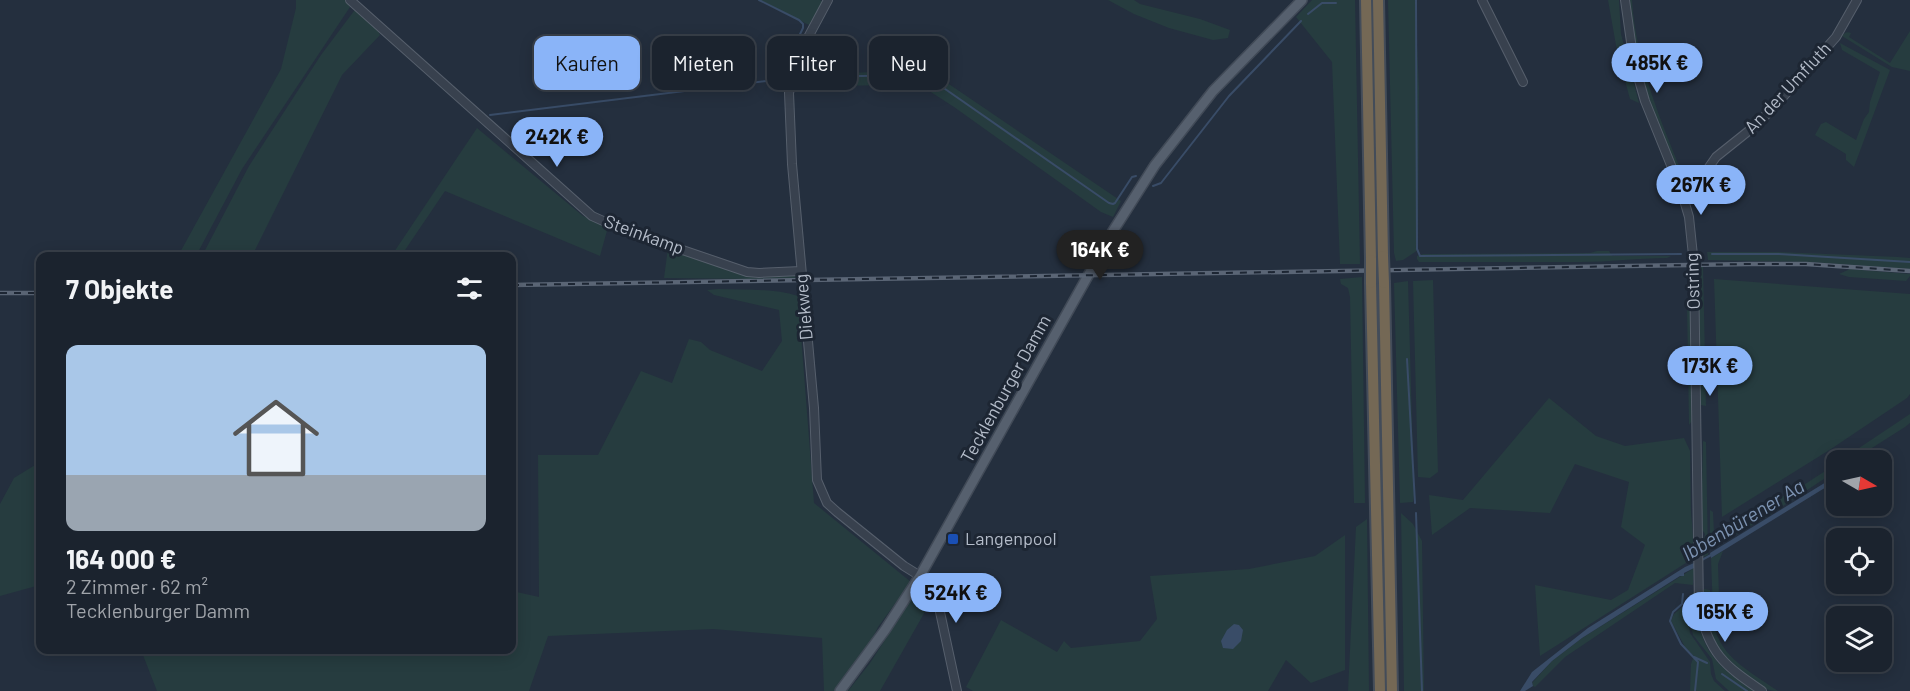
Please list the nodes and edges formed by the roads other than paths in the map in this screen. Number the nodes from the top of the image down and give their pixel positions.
1 (828, 0) edge
2 (1302, 0) edge
3 (1366, 0) edge
4 (1378, 0) edge
5 (1482, 0) edge
6 (1624, 0) edge
7 (1857, 0) edge
8 (355, 2) edge
9 (1523, 82) dead end
10 (1681, 190) junction
11 (801, 271) junction
12 (920, 576) junction
13 (840, 691) edge
14 (957, 691) edge
15 (1380, 691) edge
16 (1392, 691) edge
17 (1762, 691) edge

1 - 11 street, Diekweg
2 - 12 main road, Tecklenburger Damm
3 - 15 highway, bridge
4 - 16 highway, bridge
5 - 9 street
6 - 10 street, Ostring
7 - 10 street, An der Umfluth
8 - 11 street, Steinkamp
10 - 17 street, Ostring
11 - 12 street, Diekweg
12 - 13 main road, Tecklenburger Damm
12 - 14 street

